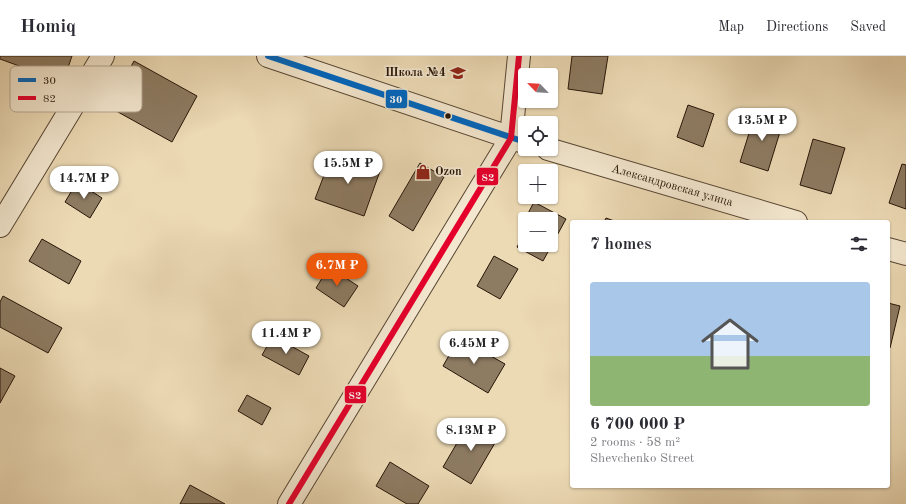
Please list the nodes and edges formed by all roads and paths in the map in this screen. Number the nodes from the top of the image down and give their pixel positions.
1 (103, 56) edge
2 (268, 56) edge
3 (519, 56) edge
4 (97, 66) edge
5 (69, 112) edge
6 (518, 116) edge
7 (518, 140) edge
8 (558, 152) edge
9 (789, 220) edge
10 (0, 226) edge
11 (890, 250) edge
12 (906, 254) edge
13 (289, 504) edge

1 - 4 street
2 - 7 street
3 - 6 street
5 - 10 street
7 - 13 street
8 - 9 street, Александровская улица
11 - 12 street

